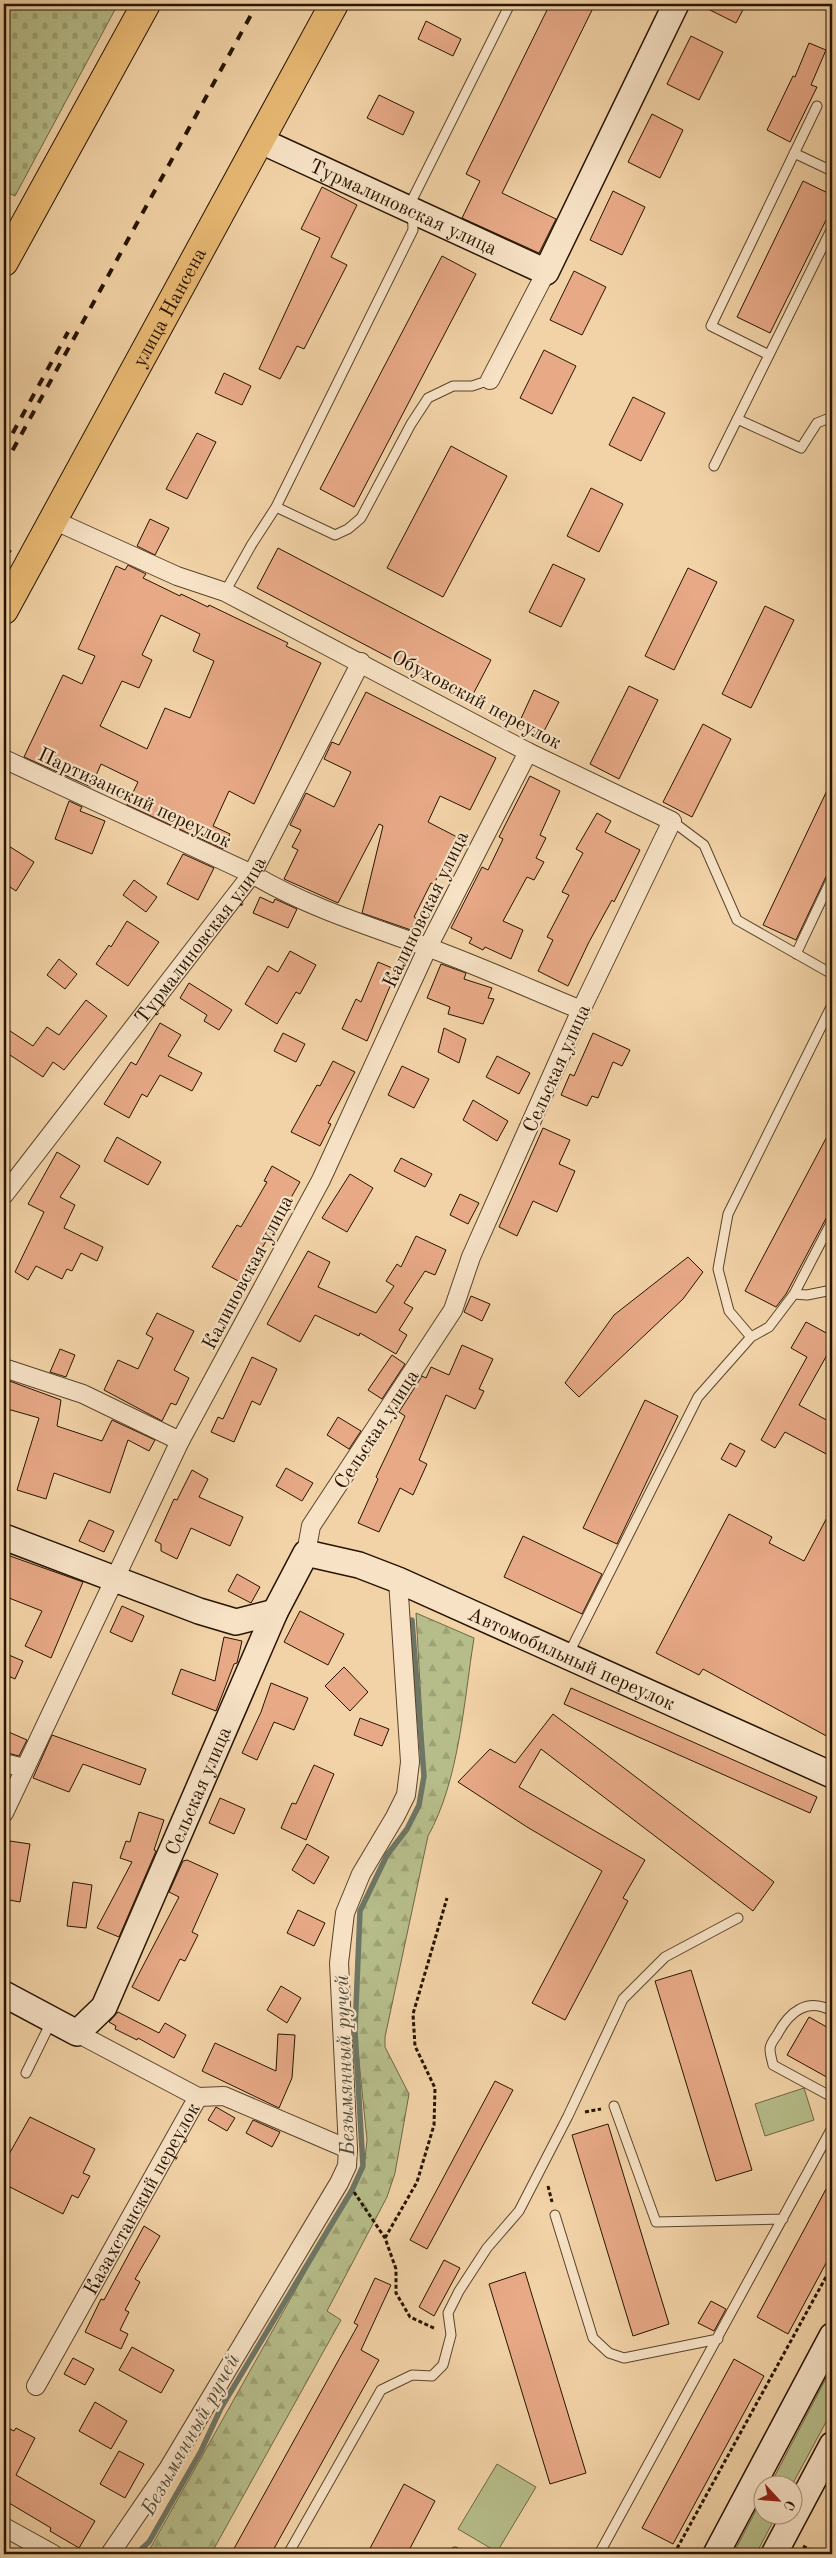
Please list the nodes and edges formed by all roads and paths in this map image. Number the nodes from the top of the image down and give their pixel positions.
1 (146, 4) edge
2 (334, 4) edge
3 (510, 4) edge
4 (676, 4) edge
5 (817, 106) dead end
6 (259, 140) junction
7 (794, 153) junction
8 (832, 171) edge
9 (413, 210) junction
10 (832, 228) edge
11 (4, 262) edge
12 (546, 272) junction
13 (769, 355) junction
14 (490, 380) joint
15 (832, 417) edge
16 (737, 419) junction
17 (714, 466) dead end
18 (276, 507) junction
19 (4, 509) edge
20 (51, 519) junction
21 (4, 538) edge
22 (225, 592) junction
23 (4, 610) edge
24 (361, 662) junction
25 (528, 752) junction
26 (4, 760) edge
27 (672, 820) junction
28 (252, 874) junction
29 (832, 878) edge
30 (428, 947) junction
31 (796, 954) junction
32 (832, 974) edge
33 (832, 1005) edge
34 (581, 1010) junction
35 (4, 1194) edge
36 (832, 1221) edge
37 (832, 1290) edge
38 (794, 1294) junction
39 (751, 1337) junction
40 (4, 1368) edge
41 (180, 1441) junction
42 (4, 1537) edge
43 (306, 1553) junction
44 (115, 1579) junction
45 (398, 1580) junction
46 (275, 1612) junction
47 (568, 1655) junction
48 (4, 1763) edge
49 (24, 1768) junction
50 (832, 1775) edge
51 (4, 1813) edge
52 (447, 1898) dead end
53 (738, 1918) dead end
54 (4, 1994) edge
55 (832, 2011) edge
56 (52, 2020) junction
57 (76, 2033) junction
58 (26, 2073) dead end
59 (832, 2097) edge
60 (198, 2098) junction
61 (614, 2106) joint
62 (568, 2116) junction
63 (832, 2128) edge
64 (348, 2149) junction
65 (543, 2164) junction
66 (343, 2175) junction
67 (555, 2214) joint
68 (783, 2219) junction
69 (385, 2238) junction
70 (832, 2266) edge
71 (451, 2335) junction
72 (832, 2336) edge
73 (718, 2339) junction
74 (36, 2386) dead end
75 (832, 2445) edge
76 (4, 2527) edge
77 (800, 2545) dead end
78 (53, 2554) edge
79 (110, 2554) edge
80 (288, 2554) edge
81 (599, 2554) edge
82 (674, 2554) edge
83 (716, 2554) edge
84 (774, 2554) edge
85 (819, 2554) edge

1 - 11 main road
2 - 6 main road, улица Нансена
3 - 9 lane
4 - 12 street
5 - 7 lane
6 - 9 street, Турмалиновская улица
6 - 20 main road, улица Нансена
7 - 8 lane
7 - 13 lane
9 - 12 street, Турмалиновская улица
9 - 18 lane
10 - 13 lane
12 - 14 street
13 - 16 lane
14 - 18 lane
15 - 16 lane
16 - 17 lane
18 - 22 lane
19 - 21 path
20 - 22 street, Обуховский переулок
20 - 23 main road, улица Нансена
22 - 24 street, Обуховский переулок
24 - 25 street, Обуховский переулок
24 - 28 street, Турмалиновская улица
25 - 27 street, Обуховский переулок
25 - 30 street, Калиновская улица
26 - 28 street, Партизанский переулок
27 - 31 lane, Обуховский переулок
27 - 34 street, Сельская улица
28 - 30 street, Партизанский переулок
28 - 35 street, Турмалиновская улица
29 - 31 lane
30 - 34 street, Партизанский переулок
30 - 41 street, Калиновская улица
31 - 32 lane, Обуховский переулок
33 - 39 lane
34 - 43 street, Сельская улица
36 - 38 lane
37 - 38 lane
38 - 39 lane
39 - 47 lane
40 - 41 street
41 - 44 street, Калиновская улица
42 - 44 street
43 - 45 street, Автомобильный переулок
43 - 46 street, Сельская улица
44 - 46 street
44 - 49 street, Калиновская улица
45 - 47 street, Автомобильный переулок
45 - 64 street
46 - 57 street, Сельская улица
47 - 50 street, Автомобильный переулок
48 - 49 street
49 - 51 street, Калиновская улица
52 - 69 path
53 - 62 lane
54 - 56 street, Казахстанский переулок
55 - 59 lane
56 - 57 street, Казахстанский переулок
56 - 58 lane
57 - 60 street, Казахстанский переулок
60 - 64 street
60 - 74 street, Казахстанский переулок
61 - 62 path
61 - 68 lane
62 - 65 lane
63 - 68 lane
64 - 66 street
65 - 67 path
65 - 71 lane
66 - 69 path
66 - 79 street
67 - 73 lane
68 - 73 lane
69 - 71 path
70 - 82 path
71 - 80 lane
72 - 83 street
73 - 81 lane
75 - 84 street
76 - 78 street
77 - 85 path

